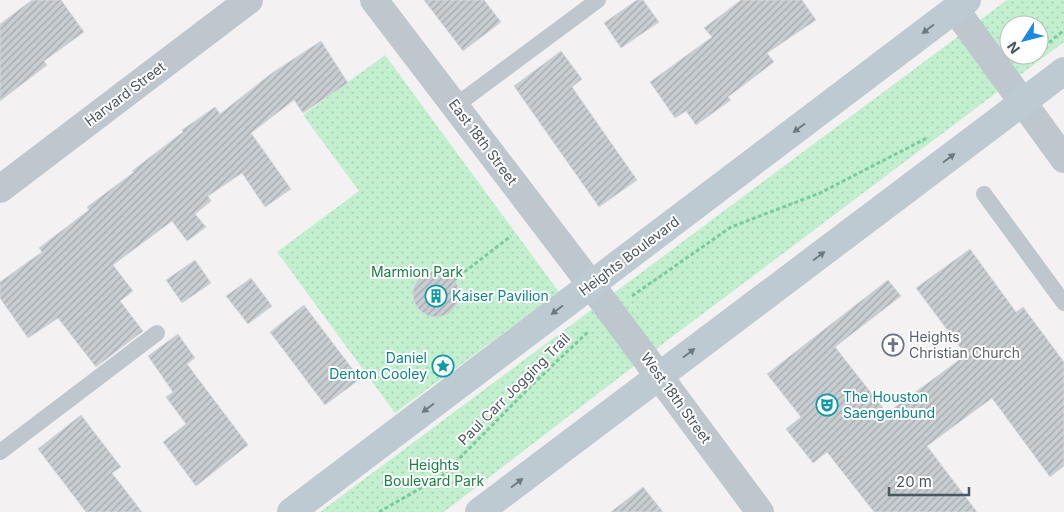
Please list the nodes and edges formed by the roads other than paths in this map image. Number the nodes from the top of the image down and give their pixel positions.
1 (249, 0) edge
2 (374, 0) edge
3 (598, 0) edge
4 (961, 5) edge
5 (1064, 71) edge
6 (1023, 103) junction
7 (455, 106) junction
8 (1064, 159) edge
9 (0, 189) edge
10 (984, 194) dead end
11 (591, 284) junction
12 (1064, 303) edge
13 (157, 333) dead end
14 (659, 376) junction
15 (0, 452) edge
16 (291, 512) edge
17 (478, 512) edge
18 (760, 512) edge

1 - 9 street, Harvard Street
2 - 7 street, East 18th Street
3 - 7 lane
4 - 6 street
4 -> 11 main road, Heights Boulevard
5 - 6 main road
6 - 8 street
14 -> 6 main road
7 - 11 street, East 18th Street
10 - 12 lane
11 - 14 street, West 18th Street
11 -> 16 main road, Heights Boulevard
13 - 15 lane
17 -> 14 main road
14 - 18 street, West 18th Street

